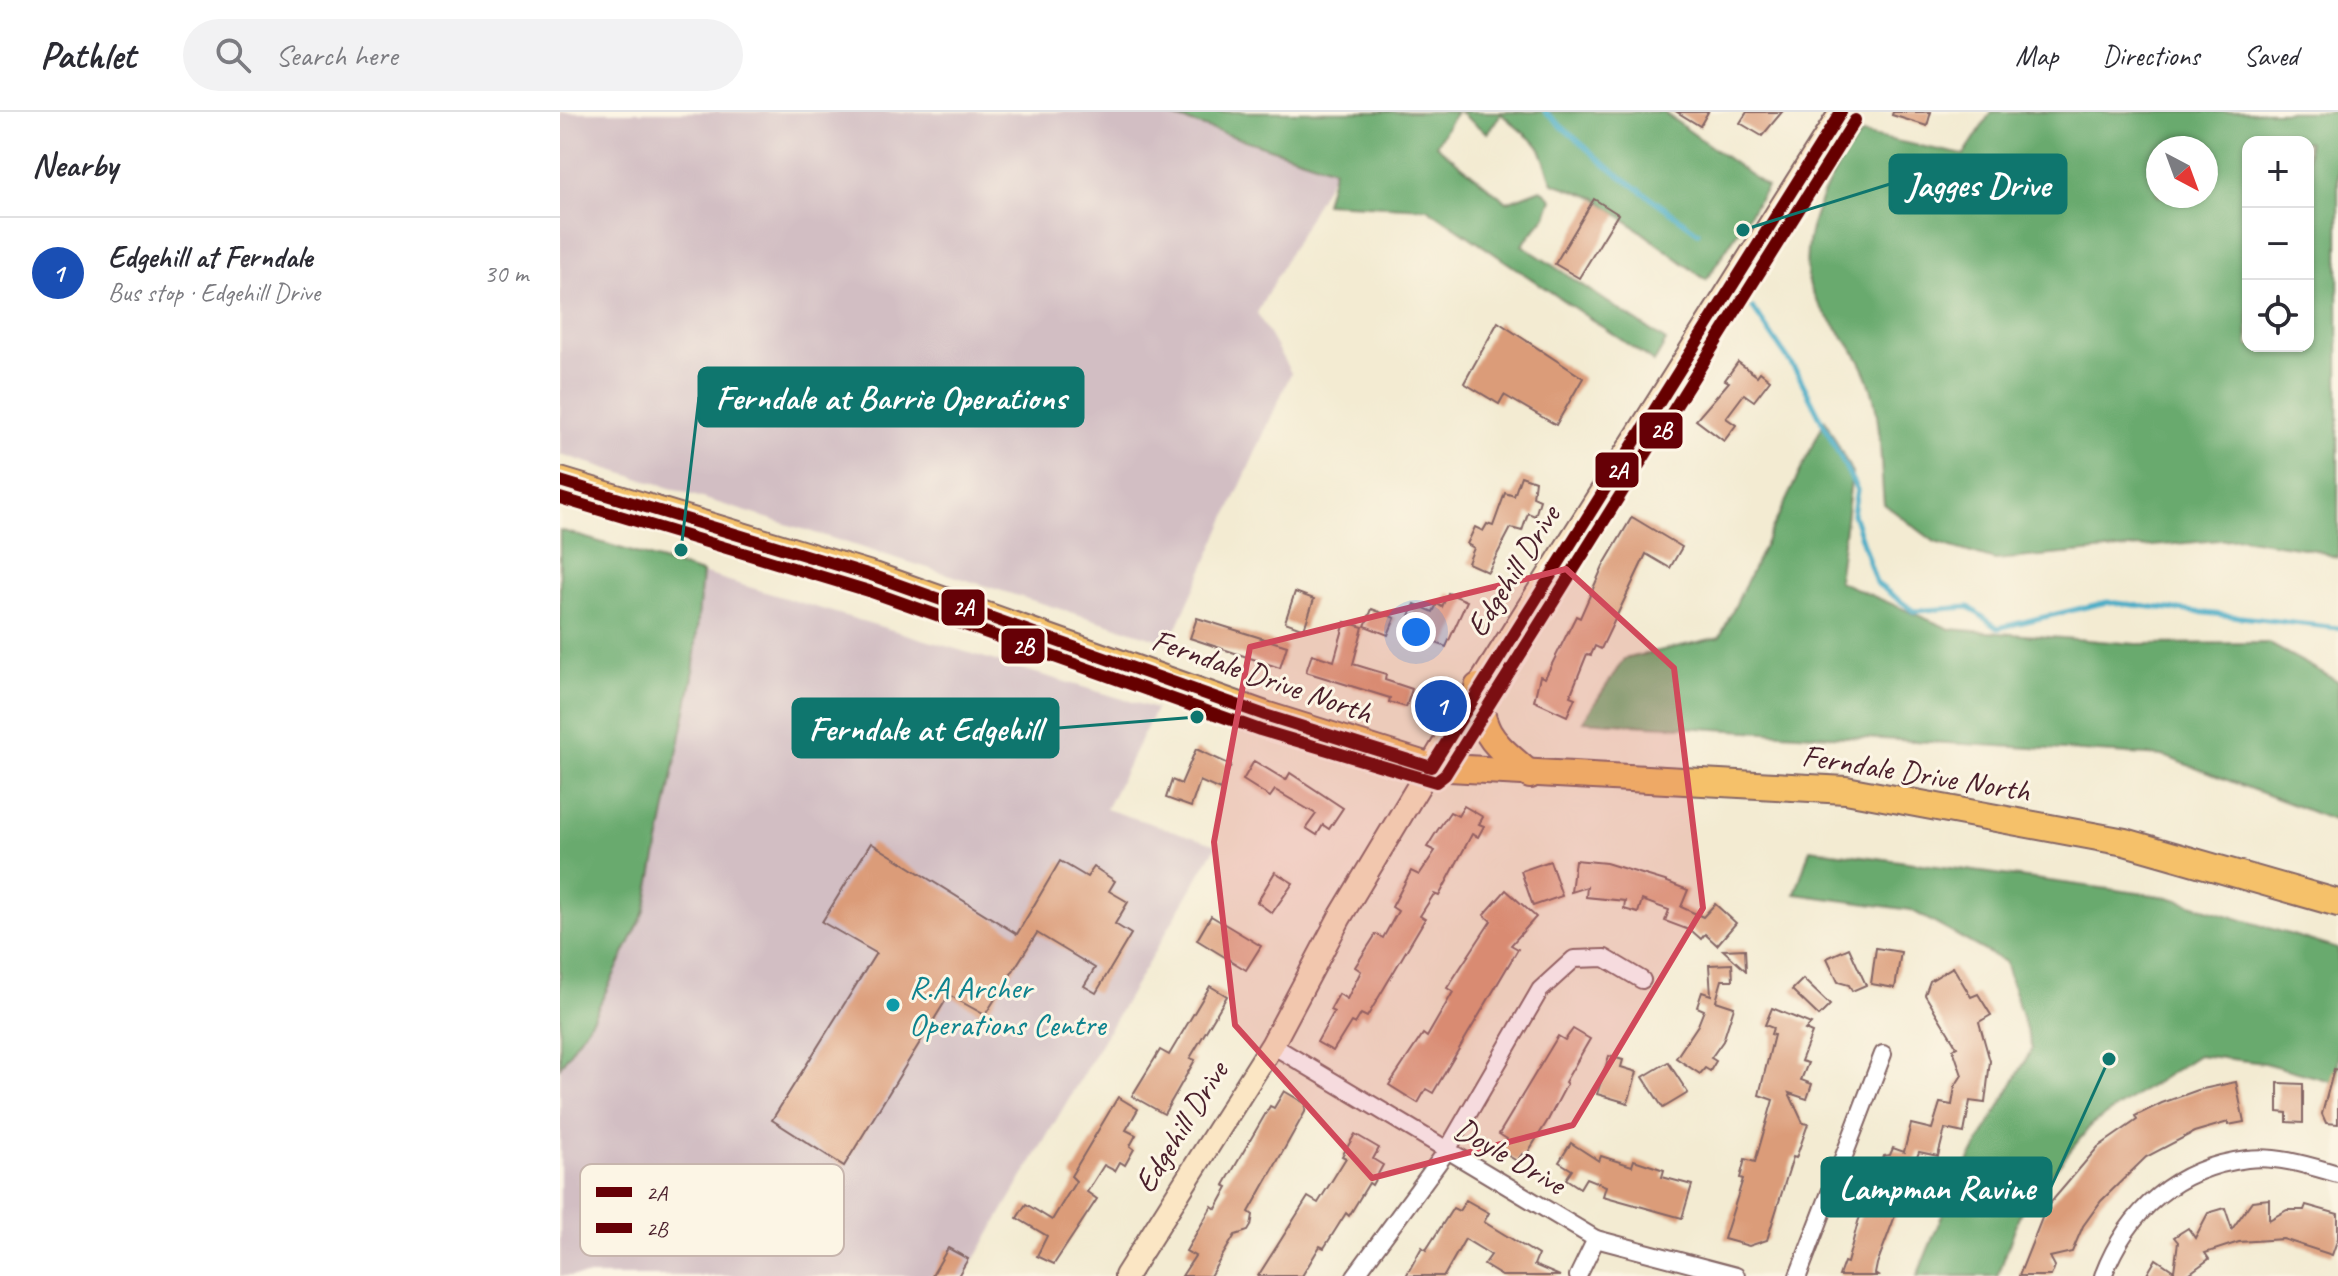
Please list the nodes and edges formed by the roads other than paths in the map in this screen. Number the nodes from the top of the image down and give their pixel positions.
1 (1836, 114) edge
2 (560, 481) edge
3 (1478, 687) junction
4 (1431, 767) junction
5 (1530, 775) junction
6 (2338, 903) edge
7 (1642, 980) dead end
8 (1272, 1045) junction
9 (1883, 1054) dead end
10 (1446, 1152) junction
11 (2338, 1174) edge
12 (1596, 1239) junction
13 (1126, 1276) edge
14 (1355, 1276) edge
15 (1578, 1276) edge
16 (1736, 1276) edge
17 (1798, 1276) edge
18 (2103, 1276) edge

1 - 3 street, Edgehill Drive
2 - 4 main road, Ferndale Drive North
3 - 4 street, Edgehill Drive
3 - 5 main road
4 - 5 main road, Ferndale Drive North
4 - 8 street, Edgehill Drive
5 - 6 main road, Ferndale Drive North
7 - 10 street
8 - 10 street, Doyle Drive
8 - 13 street, Edgehill Drive
9 - 17 street
10 - 12 street, Doyle Drive
10 - 14 street
11 - 18 street
12 - 15 street
12 - 16 street, Doyle Drive

